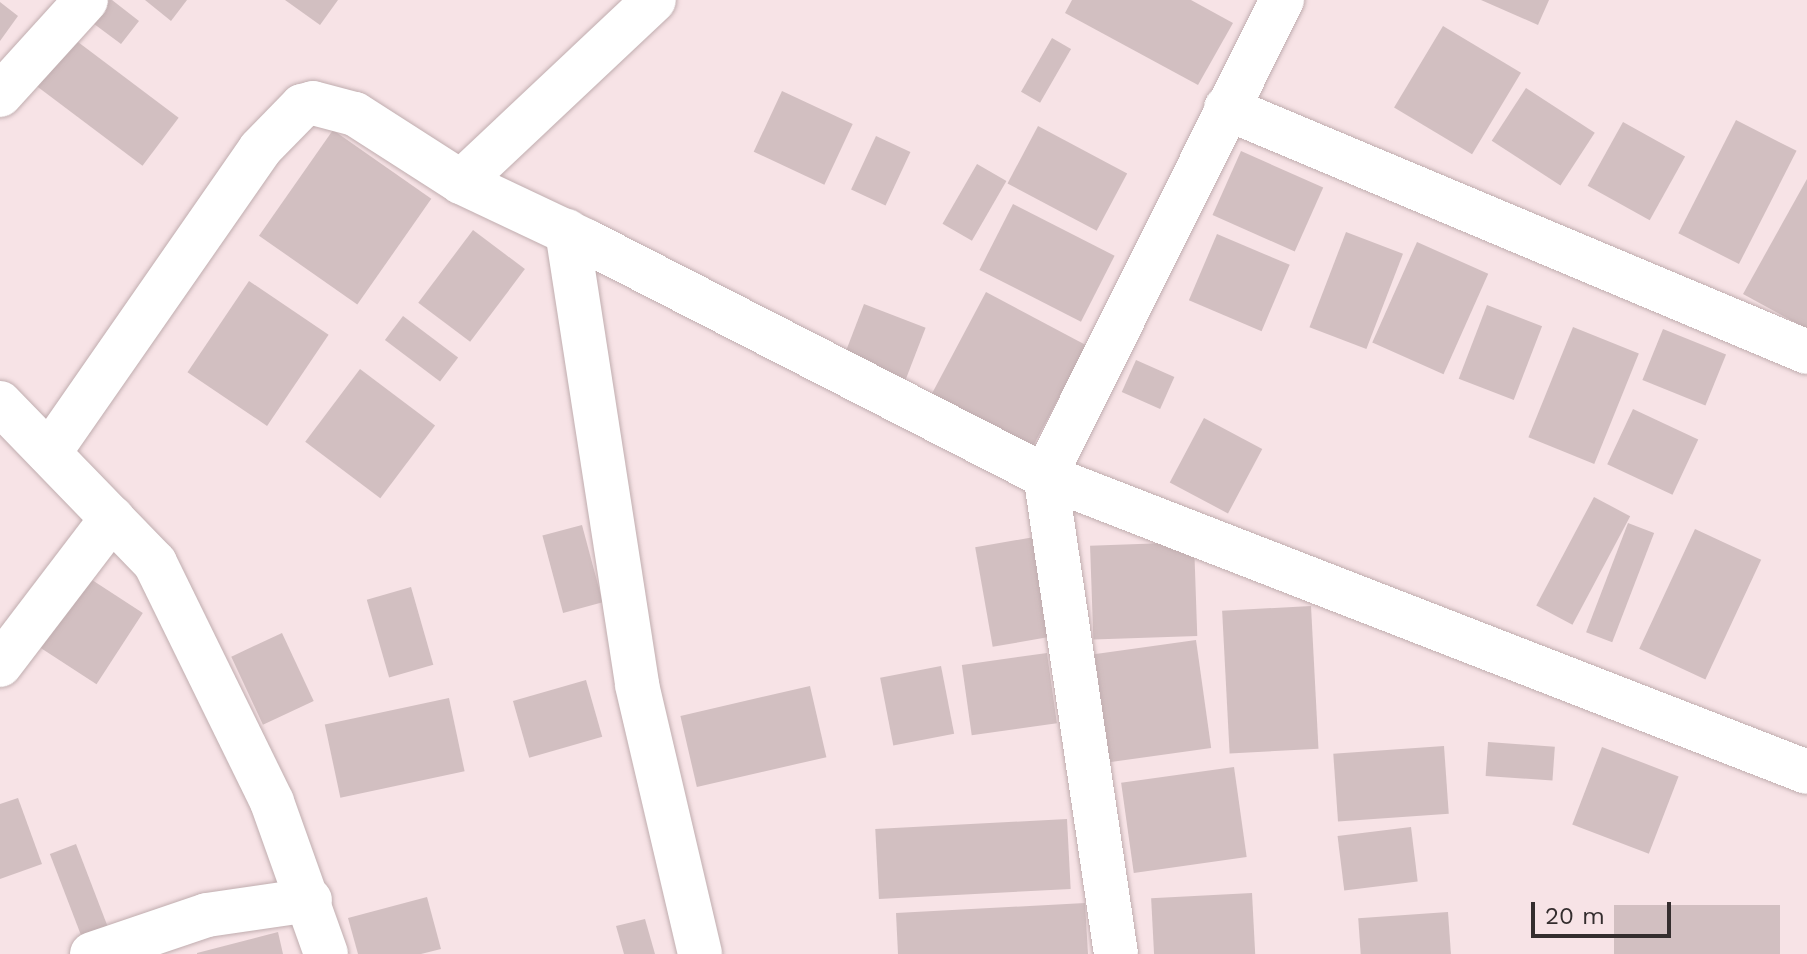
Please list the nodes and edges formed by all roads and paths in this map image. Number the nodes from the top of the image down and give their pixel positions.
1 (86, 0) edge
2 (654, 0) edge
3 (1282, 0) edge
4 (0, 95) edge
5 (1226, 108) junction
6 (461, 182) junction
7 (567, 231) junction
8 (1807, 352) edge
9 (0, 403) edge
10 (49, 453) junction
11 (1045, 476) junction
12 (112, 518) junction
13 (0, 665) edge
14 (1807, 772) edge
15 (310, 900) junction
16 (92, 954) edge
17 (326, 954) edge
18 (700, 954) edge
19 (1116, 954) edge

1 - 4 street
2 - 6 street
3 - 5 street
5 - 8 street
5 - 11 street
6 - 7 street
6 - 10 street
7 - 11 street
7 - 18 street
9 - 10 street
10 - 12 street
11 - 14 street
11 - 19 street
12 - 13 street
12 - 15 street
15 - 16 street
15 - 17 street

